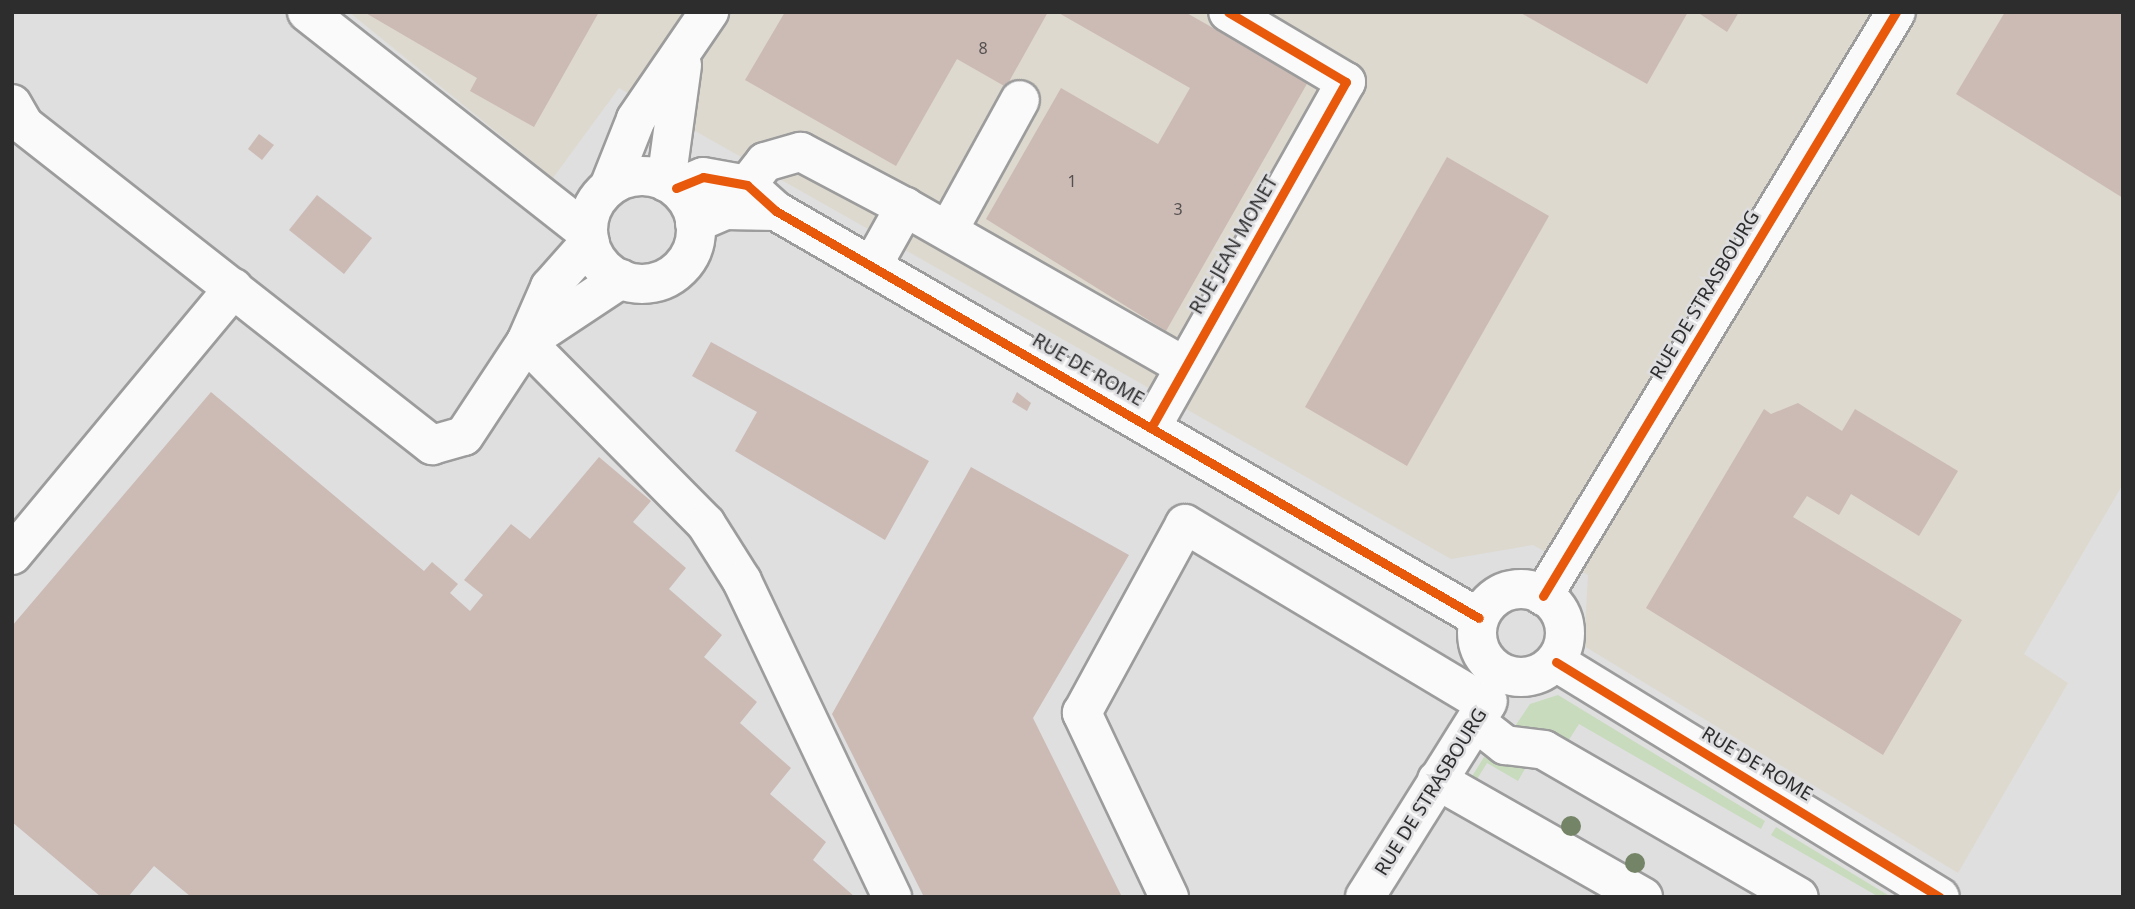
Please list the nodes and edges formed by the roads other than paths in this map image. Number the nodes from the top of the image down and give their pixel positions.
1 (307, 12) edge
2 (709, 12) edge
3 (1228, 12) edge
4 (1896, 12) edge
5 (684, 56) junction
6 (1020, 100) dead end
7 (15, 122) edge
8 (671, 185) junction
9 (747, 185) junction
10 (905, 207) junction
11 (776, 211) junction
12 (596, 216) junction
13 (695, 223) junction
14 (948, 229) junction
15 (872, 266) junction
16 (621, 279) junction
17 (234, 288) junction
18 (526, 342) junction
19 (1185, 367) junction
20 (1152, 426) junction
21 (12, 555) edge
22 (1543, 596) junction
23 (1479, 618) junction
24 (1556, 662) junction
25 (1488, 700) junction
26 (1437, 780) junction
27 (892, 897) edge
28 (1169, 897) edge
29 (1365, 897) edge
30 (1643, 897) edge
31 (1799, 897) edge
32 (1940, 897) edge

1 - 12 street
2 - 5 street
3 - 19 street, RUE JEAN MONET
4 - 22 street, RUE DE STRASBOURG
5 - 8 street
5 - 12 street
6 - 14 street
7 - 17 street
8 - 9 street
8 - 12 street
8 - 13 street
9 - 10 street
9 - 11 street, RUE DE ROME
10 - 14 street
10 - 15 street
11 - 13 street, RUE DE ROME
11 - 15 street, RUE DE ROME
12 - 16 street
12 - 18 street
13 - 16 street
14 - 19 street
15 - 20 street, RUE DE ROME
16 - 18 street
17 - 18 street
17 - 21 street
18 - 27 street
19 - 20 street, RUE JEAN MONET
20 - 23 street, RUE DE ROME
22 - 23 street
22 - 24 street
23 - 25 street
24 - 25 street
24 - 32 street, RUE DE ROME
25 - 26 street, RUE DE STRASBOURG
25 - 28 street
25 - 31 street
26 - 29 street, RUE DE STRASBOURG
26 - 30 street

